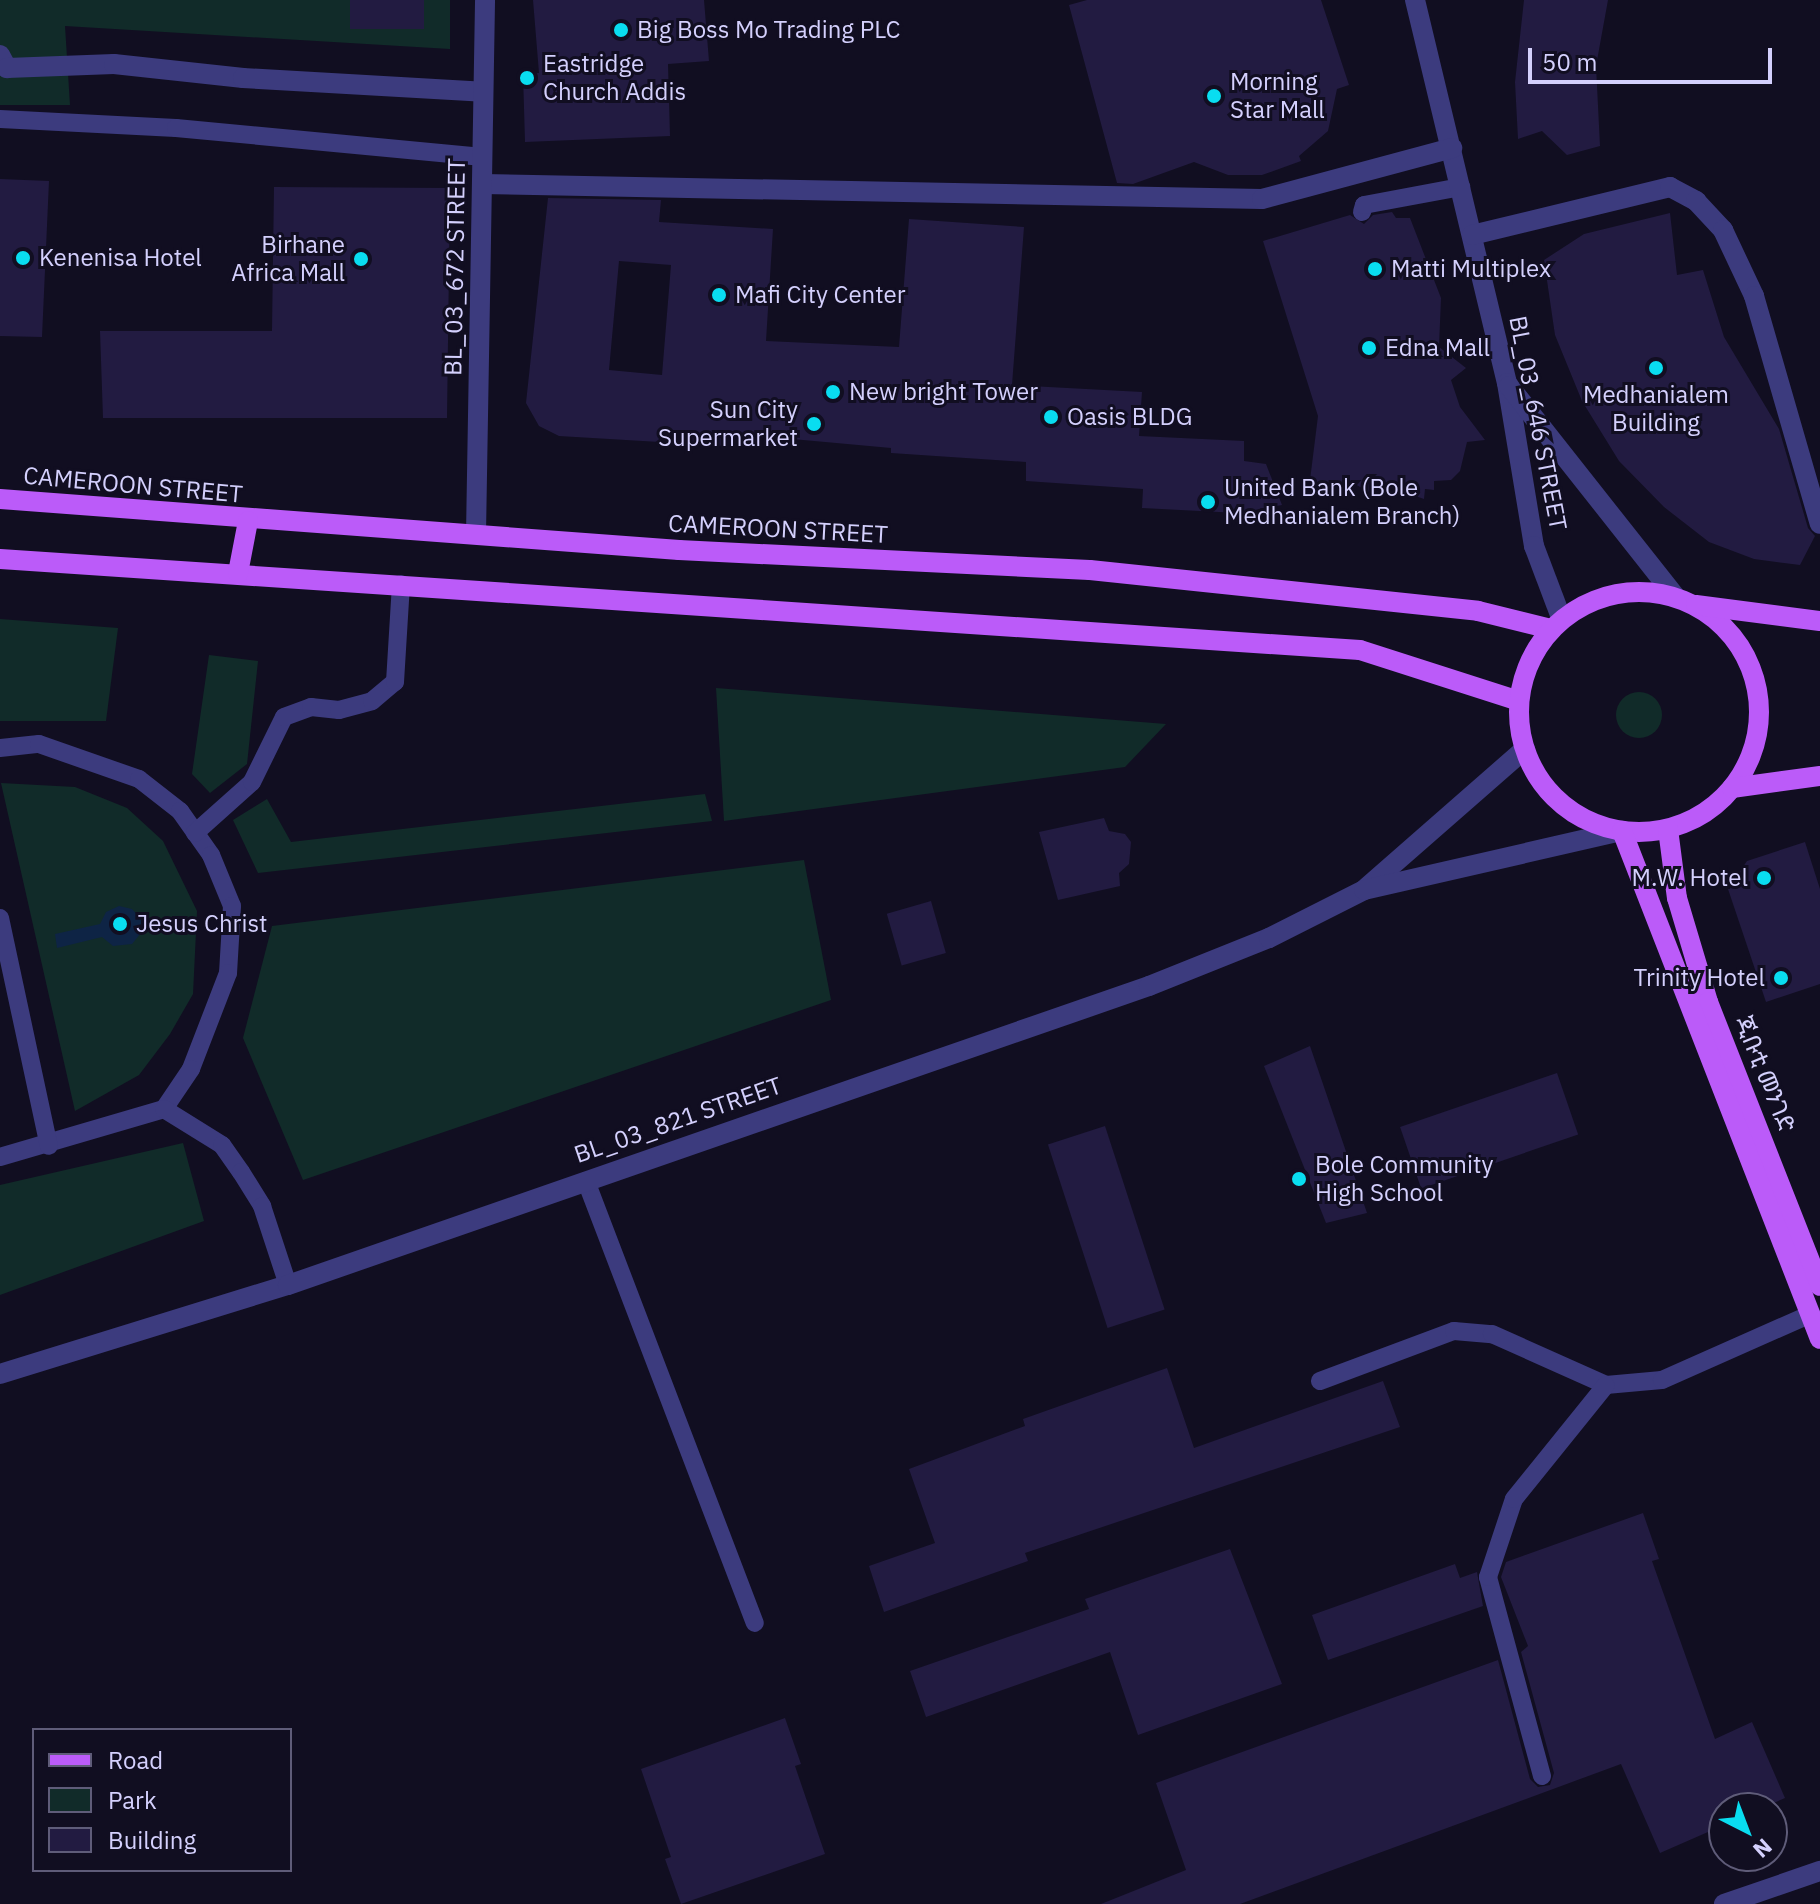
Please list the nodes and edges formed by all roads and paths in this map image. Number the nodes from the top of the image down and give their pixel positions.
1 (485, 0) edge
2 (1415, 0) edge
3 (2, 64) edge
4 (483, 92) junction
5 (0, 119) edge
6 (1452, 148) junction
7 (483, 157) junction
8 (483, 184) junction
9 (1461, 187) junction
10 (1362, 212) dead end
11 (1472, 235) junction
12 (1507, 383) junction
13 (0, 499) edge
14 (248, 521) junction
15 (1820, 524) edge
16 (476, 534) junction
17 (0, 559) edge
18 (238, 573) junction
19 (401, 584) junction
20 (1675, 596) junction
21 (1696, 605) junction
22 (1820, 621) edge
23 (1557, 624) junction
24 (1519, 701) junction
25 (0, 748) edge
26 (1525, 749) junction
27 (1820, 776) edge
28 (1732, 788) junction
29 (1668, 829) junction
30 (1622, 831) junction
31 (195, 833) junction
32 (1364, 890) junction
33 (0, 918) edge
34 (164, 1109) junction
35 (49, 1146) junction
36 (0, 1157) edge
37 (586, 1181) junction
38 (288, 1285) junction
39 (1820, 1286) edge
40 (1811, 1314) junction
41 (1820, 1339) edge
42 (0, 1374) edge
43 (1320, 1381) dead end
44 (1606, 1385) junction
45 (755, 1623) dead end
46 (1542, 1776) dead end
47 (1820, 1871) edge
48 (1753, 1899) edge
49 (1724, 1904) edge

1 - 4 street, BL_03_672 STREET
2 - 6 street, BL_03_646 STREET
3 - 4 street
4 - 7 street, BL_03_672 STREET
5 - 7 lane
6 - 8 street
6 - 9 street, BL_03_646 STREET
7 - 8 street, BL_03_672 STREET
8 - 16 street, BL_03_672 STREET
9 - 10 lane
9 - 11 street, BL_03_646 STREET
11 - 12 street, BL_03_646 STREET
11 - 15 street
12 - 20 street
12 - 23 street, BL_03_646 STREET
13 - 14 main road, CAMEROON STREET
14 - 16 main road, CAMEROON STREET
14 - 18 main road
16 - 23 main road, CAMEROON STREET
17 - 18 main road
18 - 19 main road
19 - 24 main road
19 - 31 lane
20 - 21 main road
20 - 23 main road
21 - 22 main road
21 - 28 main road
23 - 24 main road
24 - 26 main road
25 - 31 lane
26 - 30 main road
26 - 32 street
27 - 28 main road
28 - 29 main road
29 - 30 main road
29 - 39 main road, ጂቡቲ መንገድ
30 - 32 street
30 - 40 main road
31 - 34 lane
32 - 37 street, BL_03_821 STREET
33 - 35 lane
34 - 35 lane
34 - 38 lane
35 - 36 lane
37 - 38 street, BL_03_821 STREET
37 - 45 lane
38 - 42 street, BL_03_821 STREET
40 - 41 main road
40 - 44 lane
43 - 44 lane
44 - 46 lane
47 - 48 street
48 - 49 street

